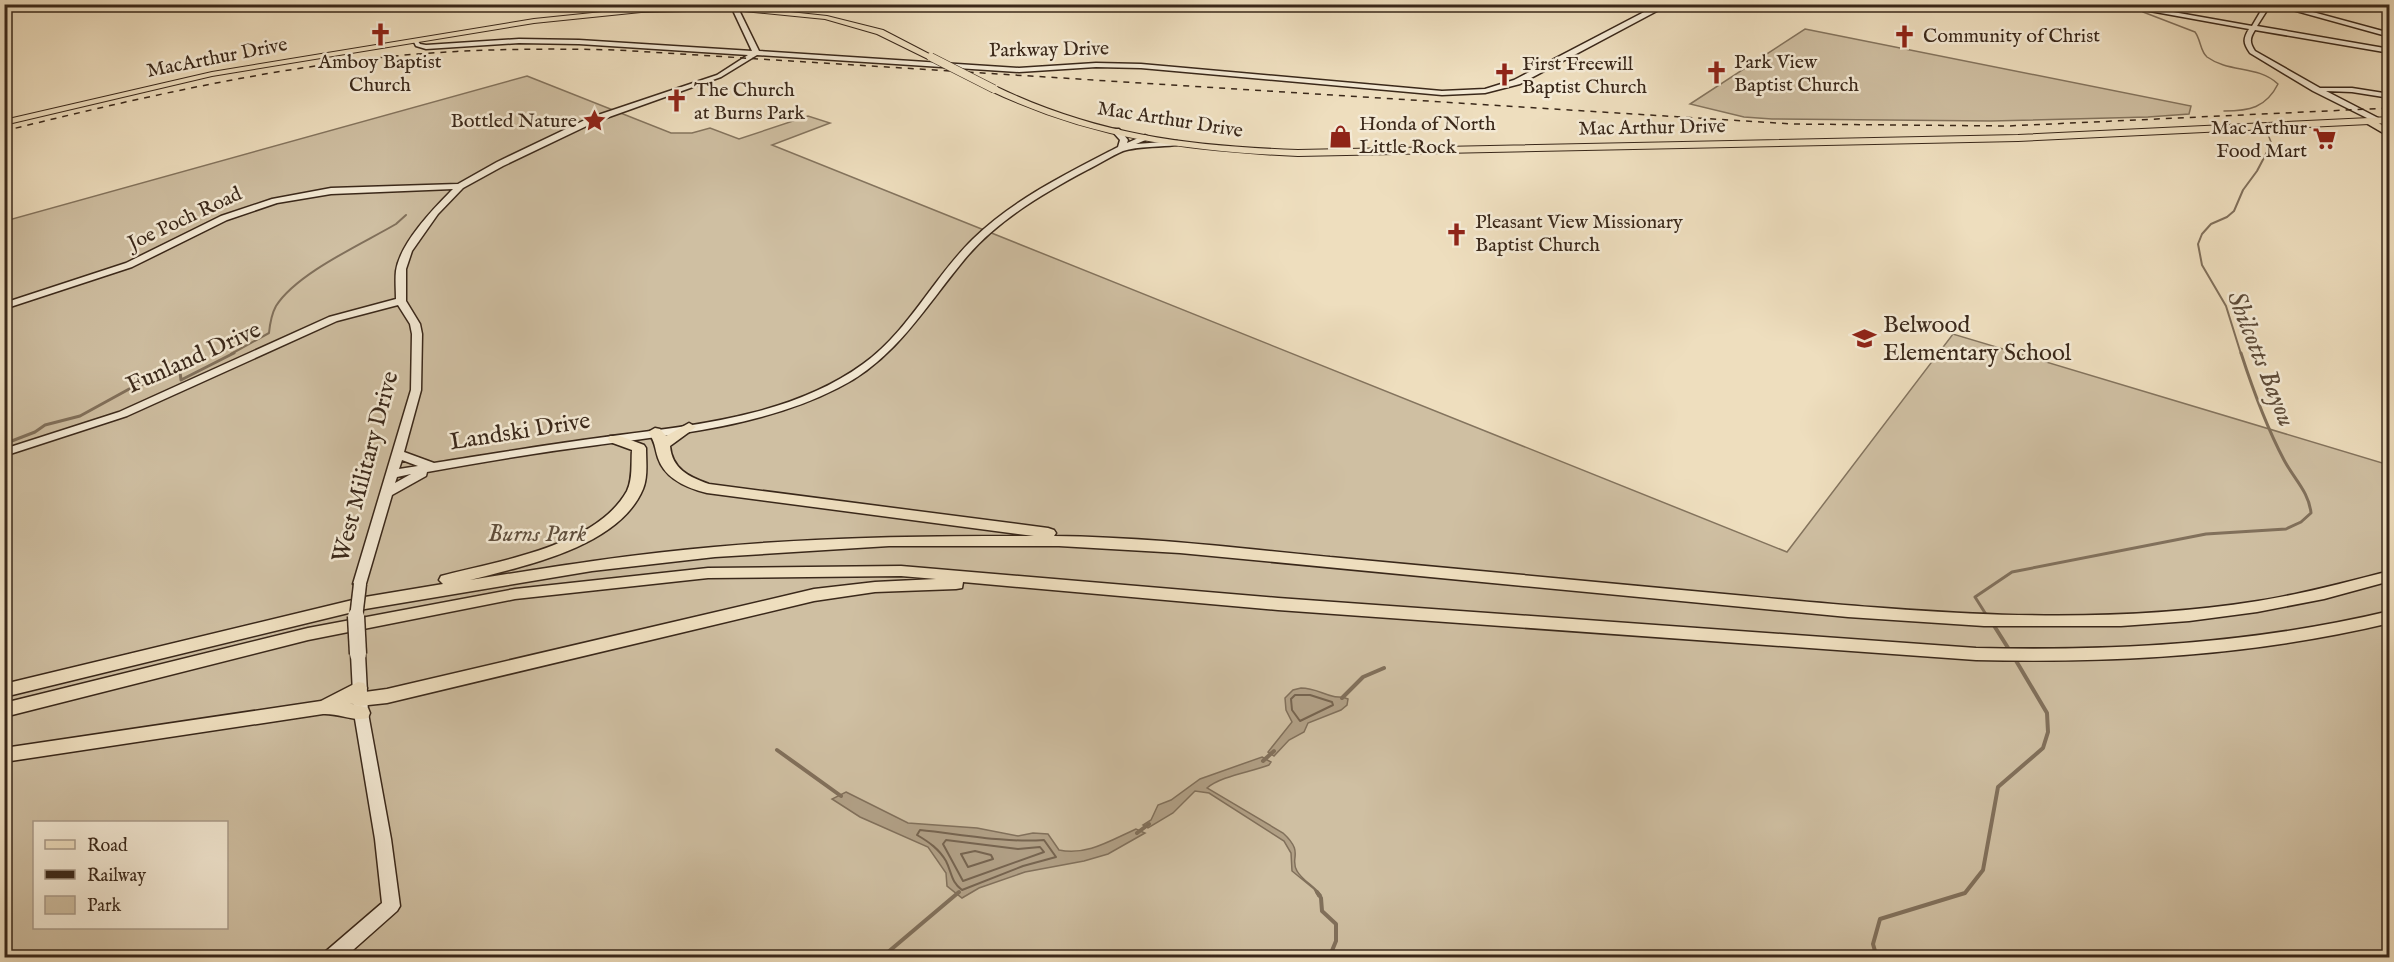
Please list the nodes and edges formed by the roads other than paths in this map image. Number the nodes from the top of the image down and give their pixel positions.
1 (1667, 4) edge
2 (2114, 4) edge
3 (2274, 4) edge
4 (734, 6) edge
5 (2265, 7) edge
6 (760, 10) junction
7 (2301, 11) junction
8 (737, 17) junction
9 (2253, 28) junction
10 (2390, 35) edge
11 (415, 40) junction
12 (755, 51) junction
13 (2390, 51) edge
14 (931, 57) joint
15 (2316, 88) junction
16 (2390, 96) edge
17 (2385, 120) edge
18 (2369, 121) junction
19 (4, 123) edge
20 (2390, 127) edge
21 (1116, 131) junction
22 (2390, 134) edge
23 (1145, 137) junction
24 (1177, 143) junction
25 (1122, 148) junction
26 (496, 166) junction
27 (460, 186) junction
28 (421, 187) junction
29 (442, 202) junction
30 (404, 305) junction
31 (4, 306) edge
32 (689, 427) joint
33 (615, 439) joint
34 (650, 440) junction
35 (4, 453) edge
36 (398, 453) junction
37 (434, 467) junction
38 (391, 474) junction
39 (385, 494) junction
40 (1107, 543) junction
41 (2390, 576) edge
42 (1007, 581) junction
43 (366, 603) junction
44 (2390, 617) edge
45 (4, 691) edge
46 (360, 705) junction
47 (4, 710) edge
48 (4, 755) edge
49 (332, 957) edge

1 - 12 street, Parkway Drive
2 - 9 street
3 - 7 street
4 - 6 main road, MacArthur Drive
4 - 8 street
4 - 11 main road, MacArthur Drive
5 - 7 street
5 - 9 street
6 - 8 street
6 - 14 main road, MacArthur Drive
7 - 10 street
8 - 12 street
9 - 13 street
9 - 15 street
11 - 12 street
11 - 19 main road, MacArthur Drive
12 - 26 street, West Military Drive
14 - 21 main road, Mac Arthur Drive, bridge
15 - 16 street
15 - 17 street
15 - 18 street
17 - 18 main road, Mac Arthur Drive
17 - 20 highway
18 - 22 highway
18 - 24 main road, Mac Arthur Drive
21 - 23 main road, Mac Arthur Drive
21 - 25 street
23 - 24 main road, Mac Arthur Drive
23 - 25 street
24 - 25 street
25 - 32 street
26 - 27 street, West Military Drive
26 - 28 street, Joe Poch Road
27 - 28 street, Joe Poch Road
27 - 29 street, West Military Drive
28 - 29 street
28 - 31 street, Joe Poch Road
29 - 30 street, West Military Drive
30 - 35 street, Funland Drive
30 - 36 street, West Military Drive
32 - 34 highway
33 - 34 highway
33 - 37 street, Landski Drive
34 - 40 highway
34 - 43 highway
36 - 37 street
36 - 38 street, West Military Drive
37 - 38 street, Landski Drive
37 - 39 street
38 - 39 street, West Military Drive
39 - 46 street, West Military Drive, bridge
40 - 41 highway
40 - 43 highway
42 - 44 highway
42 - 46 highway
42 - 47 highway
43 - 45 highway
46 - 48 highway
46 - 49 street, West Military Drive

